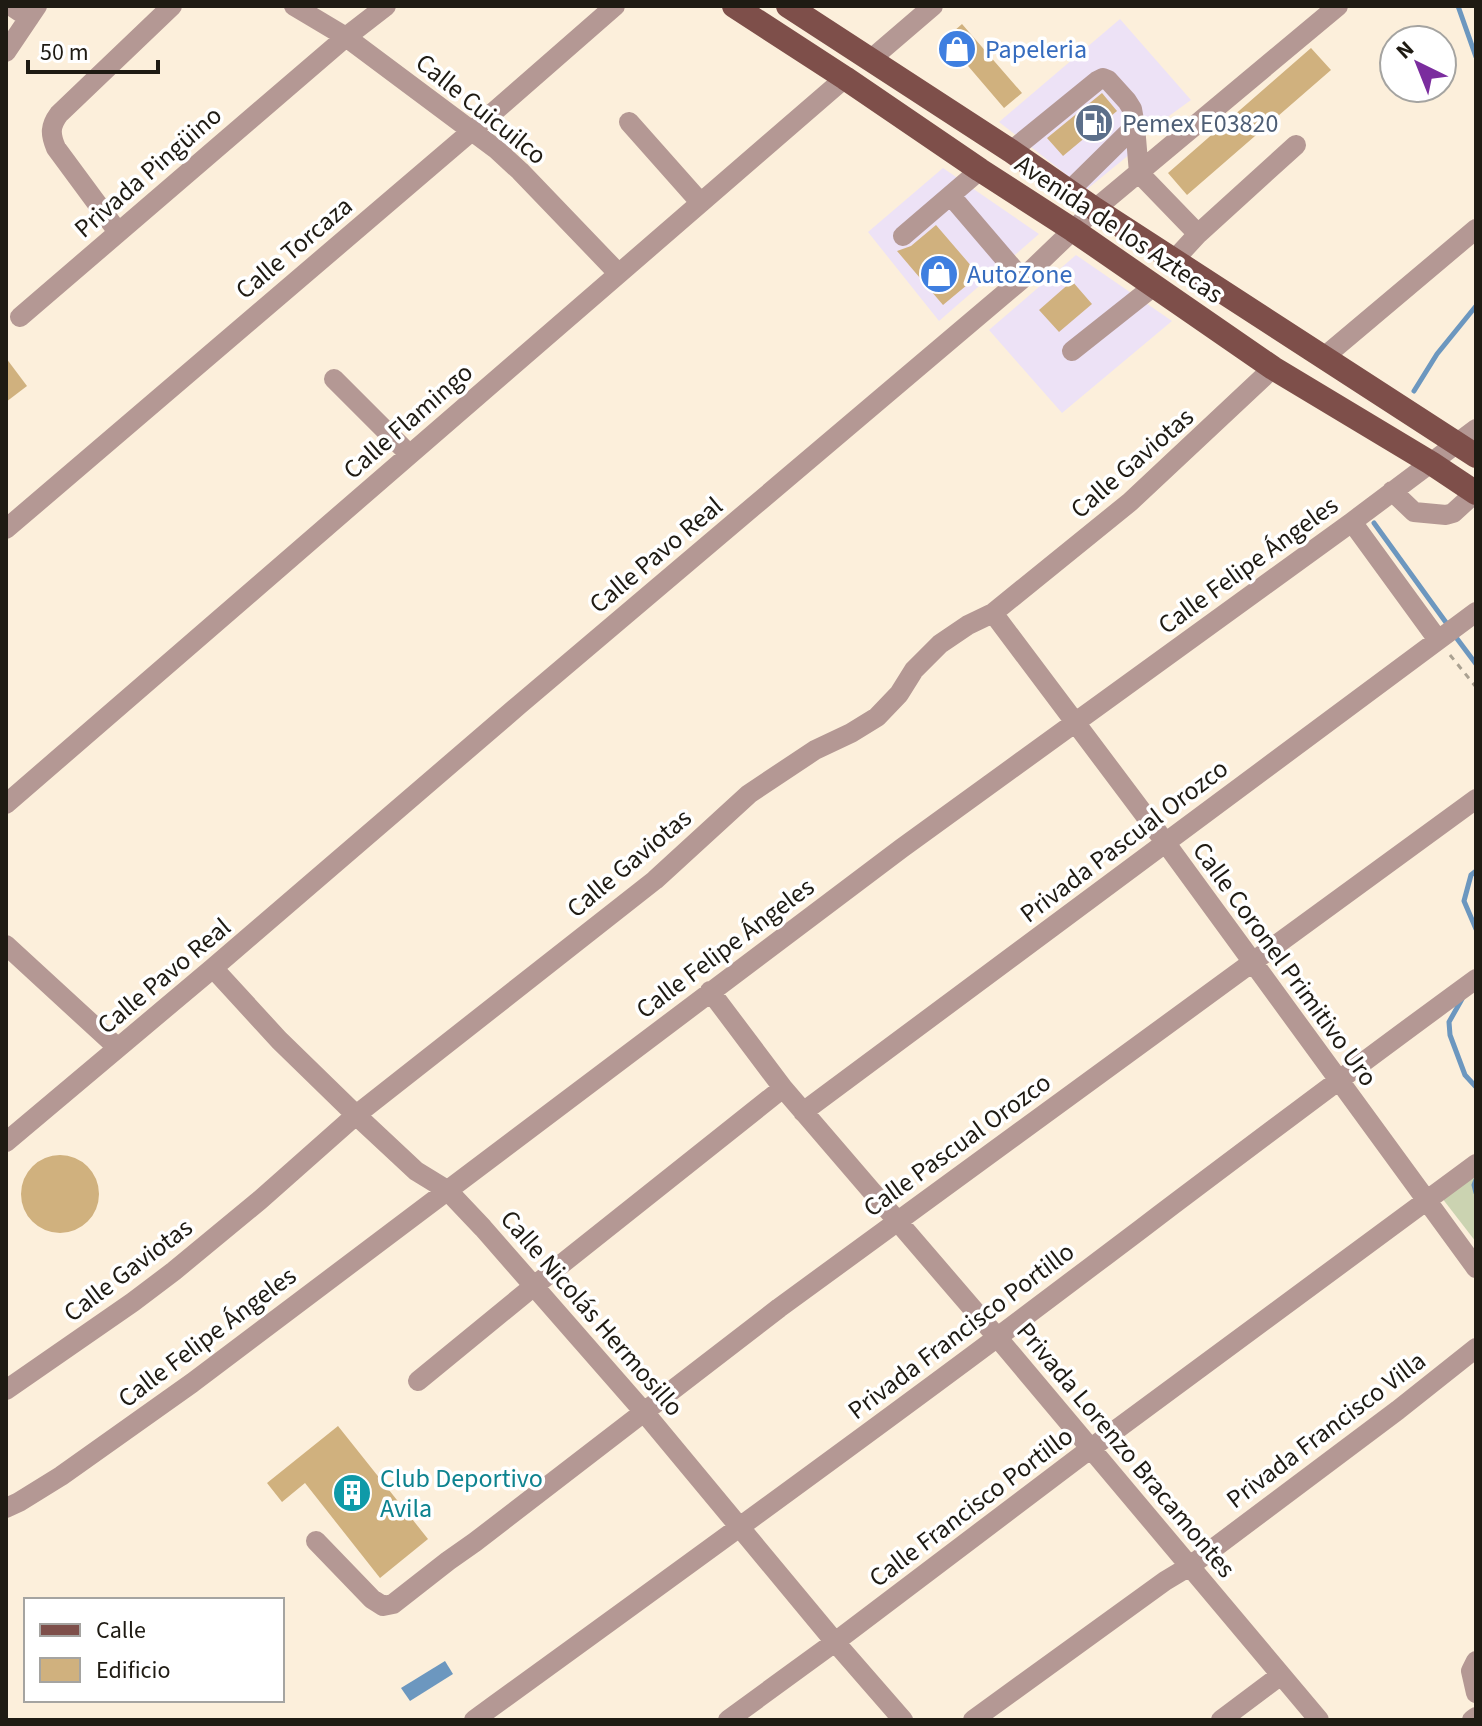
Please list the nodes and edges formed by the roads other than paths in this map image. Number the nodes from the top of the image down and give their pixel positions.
1 (11, 6) edge
2 (172, 6) edge
3 (294, 6) edge
4 (386, 6) edge
5 (615, 6) edge
6 (734, 6) edge
7 (788, 6) edge
8 (933, 6) edge
9 (1338, 6) edge
10 (33, 12) edge
11 (346, 37) junction
12 (6, 52) edge
13 (870, 60) junction
14 (845, 78) junction
15 (629, 122) dead end
16 (1135, 126) junction
17 (473, 130) junction
18 (1296, 145) dead end
19 (1011, 151) junction
20 (980, 170) junction
21 (1139, 173) junction
22 (1069, 191) junction
23 (951, 196) junction
24 (700, 202) junction
25 (1095, 209) junction
26 (1476, 229) edge
27 (1073, 230) junction
28 (118, 232) junction
29 (1198, 234) junction
30 (903, 236) dead end
31 (1174, 260) junction
32 (618, 273) junction
33 (1022, 279) junction
34 (1154, 286) junction
35 (20, 317) dead end
36 (1072, 351) dead end
37 (1324, 357) junction
38 (1273, 368) junction
39 (334, 379) dead end
40 (1470, 443) edge
41 (409, 454) junction
42 (1431, 463) junction
43 (1392, 491) junction
44 (1476, 493) edge
45 (1352, 522) junction
46 (6, 529) edge
47 (1476, 612) edge
48 (993, 613) junction
49 (1438, 640) junction
50 (1076, 722) junction
51 (11, 791) edge
52 (1476, 799) edge
53 (1165, 842) junction
54 (6, 945) edge
55 (1252, 962) junction
56 (213, 968) junction
57 (1476, 979) edge
58 (710, 991) junction
59 (118, 1048) junction
60 (1337, 1080) junction
61 (783, 1088) junction
62 (803, 1112) junction
63 (356, 1115) junction
64 (6, 1142) edge
65 (1476, 1164) edge
66 (447, 1190) junction
67 (1425, 1201) junction
68 (896, 1222) junction
69 (1476, 1268) edge
70 (534, 1286) junction
71 (997, 1337) junction
72 (1476, 1348) edge
73 (418, 1381) dead end
74 (6, 1390) edge
75 (644, 1412) junction
76 (1090, 1449) junction
77 (6, 1508) edge
78 (741, 1527) junction
79 (316, 1541) dead end
80 (1190, 1566) junction
81 (835, 1642) junction
82 (1476, 1661) edge
83 (1281, 1675) junction
84 (1476, 1693) edge
85 (474, 1720) edge
86 (728, 1720) edge
87 (903, 1720) edge
88 (973, 1720) edge
89 (1221, 1720) edge
90 (1319, 1720) edge

1 - 10 street
2 - 28 street
3 - 11 street, Calle Cuicuilco
4 - 11 street, Privada Pingüino
5 - 17 street, Calle Torcaza
6 - 14 main road, Avenida de los Aztecas
7 - 13 main road, Avenida de los Aztecas
8 - 13 street
9 - 21 street, Calle Pavo Real
10 - 12 street
11 - 17 street, Calle Cuicuilco
11 - 28 street, Privada Pingüino
13 - 19 main road, Avenida de los Aztecas
14 - 20 main road, Avenida de los Aztecas
14 - 24 street, Calle Flamingo
15 - 24 street
16 - 19 street
16 - 21 street
16 - 22 street
17 - 32 street, Calle Cuicuilco
17 - 46 street, Calle Torcaza
18 - 29 street
19 - 22 main road, Avenida de los Aztecas
20 - 23 street
20 - 27 main road, Avenida de los Aztecas
21 - 25 street, Calle Pavo Real
21 - 29 street
22 - 25 main road, Avenida de los Aztecas
23 - 30 street
23 - 33 street
24 - 32 street, Calle Flamingo
25 - 27 street, Calle Pavo Real
25 - 31 main road, Avenida de los Aztecas
26 - 37 street
27 - 33 street, Calle Pavo Real
27 - 34 main road, Avenida de los Aztecas
28 - 35 street, Privada Pingüino
29 - 31 street
31 - 37 main road, Avenida de los Aztecas
32 - 41 street, Calle Flamingo
33 - 56 street, Calle Pavo Real
34 - 36 street
34 - 38 main road, Avenida de los Aztecas
37 - 40 main road, Avenida de los Aztecas
38 - 42 main road, Avenida de los Aztecas
38 - 48 street, Calle Gaviotas
39 - 41 street
40 - 42 street, Calle Felipe Ángeles
41 - 51 street, Calle Flamingo
42 - 43 street, Calle Felipe Ángeles
42 - 44 main road, Avenida de los Aztecas
43 - 44 street
43 - 45 street, Calle Felipe Ángeles
45 - 49 street
45 - 50 street, Calle Felipe Ángeles
47 - 49 street, Privada Pascual Orozco
48 - 50 street, Calle Coronel Primitivo Uro
48 - 63 street, Calle Gaviotas
49 - 53 street, Privada Pascual Orozco
50 - 53 street, Calle Coronel Primitivo Uro
50 - 58 street, Calle Felipe Ángeles
52 - 55 street, Calle Pascual Orozco
53 - 55 street, Calle Coronel Primitivo Uro
53 - 62 street, Privada Pascual Orozco
54 - 59 street
55 - 60 street, Calle Coronel Primitivo Uro
55 - 68 street, Calle Pascual Orozco
56 - 59 street, Calle Pavo Real
56 - 63 street, Calle Nicolás Hermosillo
57 - 60 street, Privada Francisco Portillo
58 - 61 street, Privada Lorenzo Bracamontes
58 - 66 street, Calle Felipe Ángeles
59 - 64 street, Calle Pavo Real
60 - 67 street, Calle Coronel Primitivo Uro
60 - 71 street, Privada Francisco Portillo
61 - 62 street, Privada Lorenzo Bracamontes
61 - 70 street
62 - 68 street, Privada Lorenzo Bracamontes
63 - 66 street, Calle Nicolás Hermosillo
63 - 74 street, Calle Gaviotas
65 - 67 street, Calle Francisco Portillo
66 - 70 street, Calle Nicolás Hermosillo
66 - 77 street, Calle Felipe Ángeles
67 - 69 street, Calle Coronel Primitivo Uro
67 - 76 street, Calle Francisco Portillo
68 - 71 street, Privada Lorenzo Bracamontes
68 - 75 street, Calle Pascual Orozco
70 - 73 street
70 - 75 street, Calle Nicolás Hermosillo
71 - 76 street, Privada Lorenzo Bracamontes
71 - 78 street, Privada Francisco Portillo
72 - 80 street, Privada Francisco Villa
75 - 78 street, Calle Nicolás Hermosillo
75 - 79 street, Calle Pascual Orozco
76 - 80 street, Privada Lorenzo Bracamontes
76 - 81 street, Calle Francisco Portillo
78 - 81 street, Calle Nicolás Hermosillo
78 - 85 street, Privada Francisco Portillo
80 - 83 street, Privada Lorenzo Bracamontes
80 - 88 street, Privada Francisco Villa
81 - 86 street, Calle Francisco Portillo
81 - 87 street, Calle Nicolás Hermosillo
82 - 84 street
83 - 89 street
83 - 90 street, Privada Lorenzo Bracamontes

